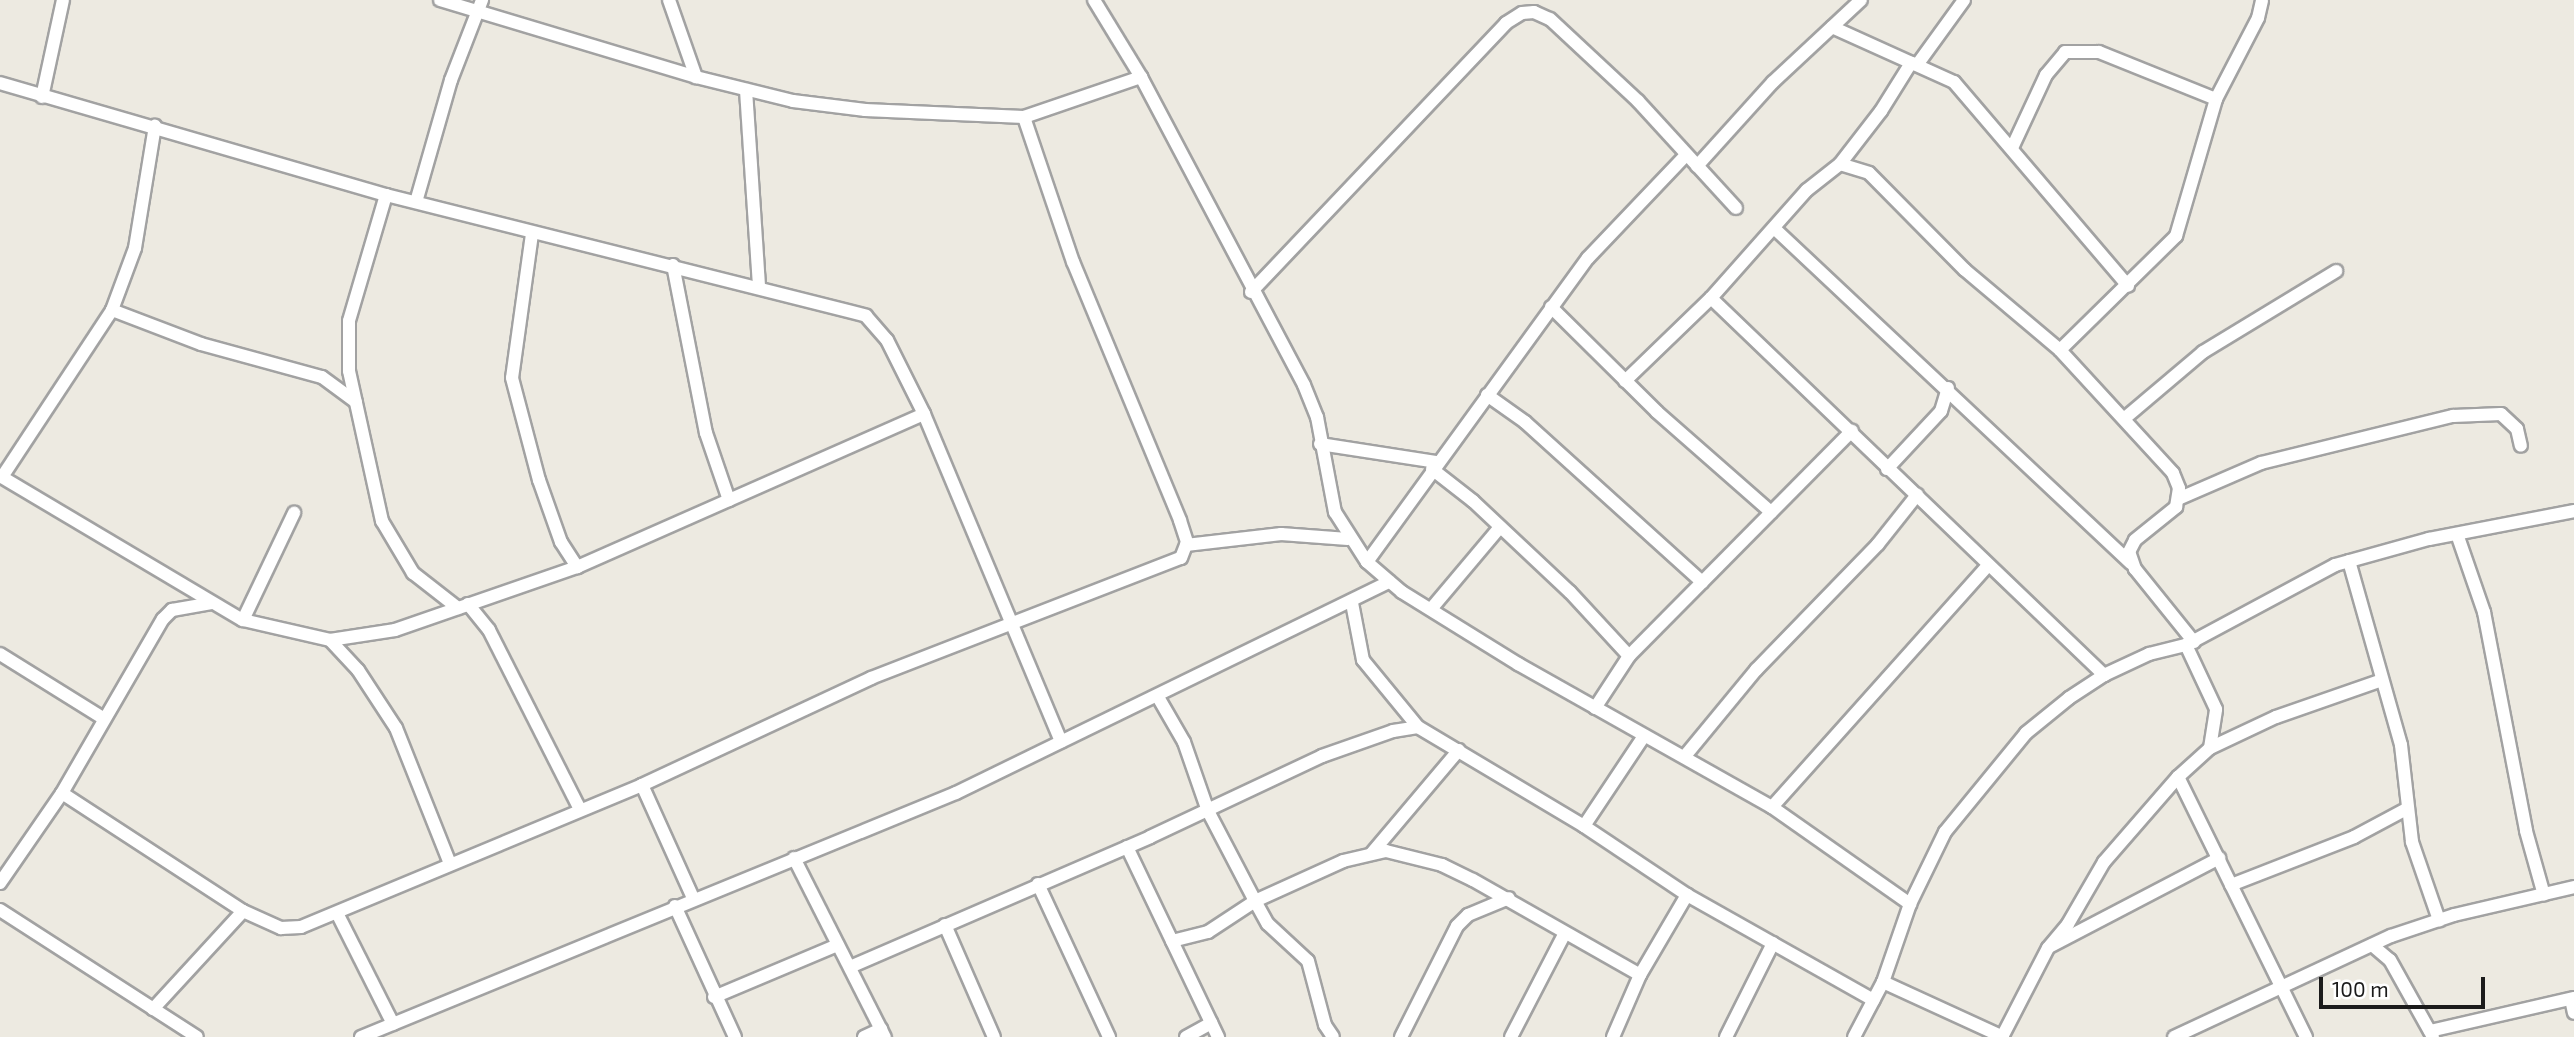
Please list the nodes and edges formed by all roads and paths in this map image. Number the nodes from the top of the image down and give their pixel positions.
1 (63, 0) edge
2 (440, 0) edge
3 (669, 0) edge
4 (1094, 0) edge
5 (1861, 0) edge
6 (1964, 0) edge
7 (2262, 0) edge
8 (480, 6) edge
9 (1832, 26) junction
10 (1914, 64) junction
11 (696, 77) junction
12 (1141, 77) junction
13 (0, 83) edge
14 (746, 90) junction
15 (42, 97) junction
16 (2216, 99) junction
17 (1024, 117) junction
18 (155, 126) junction
19 (2012, 148) junction
20 (1686, 155) junction
21 (1840, 164) junction
22 (1697, 166) junction
23 (386, 195) junction
24 (415, 202) junction
25 (1737, 208) dead end
26 (1774, 229) junction
27 (532, 234) junction
28 (673, 265) junction
29 (2336, 271) dead end
30 (759, 286) junction
31 (2128, 286) junction
32 (1251, 292) junction
33 (1711, 298) junction
34 (1551, 307) junction
35 (112, 310) junction
36 (2060, 350) junction
37 (1625, 381) junction
38 (1948, 388) junction
39 (1487, 395) junction
40 (356, 402) junction
41 (924, 414) junction
42 (2125, 418) junction
43 (1852, 431) junction
44 (1320, 444) junction
45 (2521, 446) dead end
46 (1434, 466) junction
47 (1887, 470) junction
48 (1, 477) edge
49 (1917, 495) junction
50 (2180, 498) junction
51 (729, 500) junction
52 (1771, 512) junction
53 (294, 513) dead end
54 (2573, 514) edge
55 (1500, 527) junction
56 (2457, 534) junction
57 (1348, 539) junction
58 (1186, 545) junction
59 (2349, 561) junction
60 (1367, 562) junction
61 (2131, 563) junction
62 (1988, 565) junction
63 (577, 567) junction
64 (1389, 582) junction
65 (1702, 582) junction
66 (211, 603) junction
67 (1352, 603) junction
68 (463, 606) junction
69 (1431, 609) junction
70 (243, 620) junction
71 (1011, 621) junction
72 (330, 640) junction
73 (2190, 643) junction
74 (0, 654) edge
75 (1629, 656) junction
76 (2104, 675) junction
77 (2382, 680) junction
78 (1158, 697) junction
79 (1595, 708) junction
80 (103, 718) junction
81 (1418, 727) junction
82 (1644, 736) junction
83 (1061, 741) junction
84 (2210, 748) junction
85 (1459, 750) junction
86 (1685, 757) junction
87 (2178, 777) junction
88 (642, 785) junction
89 (62, 793) junction
90 (1772, 807) junction
91 (2409, 808) junction
92 (580, 809) junction
93 (1208, 811) junction
94 (1584, 826) junction
95 (1126, 847) junction
96 (1371, 854) junction
97 (794, 858) junction
98 (2219, 858) junction
99 (450, 864) junction
100 (0, 883) edge
101 (1038, 884) junction
102 (2231, 885) junction
103 (2574, 887) edge
104 (1687, 895) junction
105 (2544, 895) junction
106 (693, 898) junction
107 (1509, 898) junction
108 (1255, 901) junction
109 (1910, 905) junction
110 (675, 906) junction
111 (0, 910) edge
112 (243, 911) junction
113 (338, 915) junction
114 (2439, 920) junction
115 (945, 925) junction
116 (1566, 933) junction
117 (1172, 941) junction
118 (1773, 943) junction
119 (838, 945) junction
120 (2372, 945) junction
121 (2048, 948) junction
122 (850, 967) junction
123 (1640, 975) junction
124 (1883, 982) junction
125 (2282, 987) junction
126 (714, 997) junction
127 (2572, 998) edge
128 (1873, 1000) junction
129 (153, 1009) junction
130 (2574, 1013) edge
131 (1211, 1023) junction
132 (393, 1024) junction
133 (883, 1033) edge
134 (2431, 1034) edge
135 (730, 1036) edge
136 (197, 1037) edge
137 (361, 1037) edge
138 (864, 1037) edge
139 (994, 1037) edge
140 (1109, 1037) edge
141 (1186, 1037) edge
142 (1218, 1037) edge
143 (1333, 1037) edge
144 (1401, 1037) edge
145 (1511, 1037) edge
146 (1613, 1037) edge
147 (1726, 1037) edge
148 (1854, 1037) edge
149 (2003, 1037) edge
150 (2174, 1037) edge
151 (2306, 1037) edge

1 - 15 street
2 - 8 street
3 - 11 street
4 - 12 street
5 - 9 street
6 - 10 street
7 - 16 street
8 - 11 street
8 - 24 street
9 - 10 street
9 - 22 street
10 - 19 street
10 - 21 street
11 - 14 street
12 - 17 street
12 - 32 street
13 - 15 street
14 - 17 street
14 - 30 street
15 - 18 street
16 - 19 street
16 - 31 street
17 - 58 street
18 - 23 street
18 - 35 street
19 - 31 street
20 - 22 street
20 - 32 street
20 - 34 street
21 - 26 street
21 - 36 street
22 - 25 street
23 - 24 street
23 - 40 street
24 - 27 street
26 - 33 street
26 - 38 street
27 - 28 street
27 - 63 street
28 - 30 street
28 - 51 street
29 - 42 street
30 - 41 street
31 - 36 street
32 - 44 street
33 - 37 street
33 - 43 street
34 - 37 street
34 - 39 street
35 - 40 street
35 - 48 street
36 - 42 street
37 - 52 street
38 - 47 street
38 - 61 street
39 - 46 street
39 - 65 street
40 - 68 street
41 - 51 street
41 - 71 street
42 - 50 street
43 - 47 street
43 - 52 street
44 - 46 street
44 - 57 street
45 - 50 street
46 - 55 street
46 - 60 street
47 - 49 street
48 - 66 street
49 - 62 street
49 - 86 street
50 - 61 street
51 - 63 street
52 - 65 street
53 - 70 street
54 - 56 street
55 - 69 street
55 - 75 street
56 - 59 street
56 - 105 street
57 - 58 street
57 - 60 street
58 - 71 street
59 - 73 street
59 - 77 street
60 - 64 street
61 - 73 street
62 - 76 street
62 - 90 street
63 - 68 street
64 - 67 street
64 - 69 street
65 - 75 street
66 - 70 street
66 - 80 street
67 - 78 street
67 - 81 street
68 - 72 street
68 - 92 street
69 - 79 street
70 - 72 street
71 - 83 street
71 - 88 street
72 - 99 street
73 - 76 street
73 - 84 street
74 - 80 street
75 - 79 street
76 - 109 street
77 - 84 street
77 - 91 street
78 - 83 street
78 - 93 street
79 - 82 street
80 - 89 street
81 - 85 street
81 - 93 street
82 - 86 street
82 - 94 street
83 - 97 street
84 - 87 street
85 - 94 street
85 - 96 street
86 - 90 street
87 - 98 street
87 - 121 street
88 - 92 street
88 - 106 street
89 - 100 street
89 - 112 street
90 - 109 street
91 - 102 street
91 - 114 street
92 - 99 street
93 - 95 street
93 - 108 street
94 - 104 street
95 - 101 street
95 - 117 street
96 - 107 street
96 - 108 street
97 - 106 street
97 - 119 street
98 - 102 street
98 - 121 street
99 - 113 street
101 - 115 street
101 - 140 street
102 - 125 street
103 - 105 street
104 - 118 street
104 - 123 street
105 - 114 street
106 - 110 street
107 - 116 street
107 - 144 street
108 - 117 street
108 - 143 street
109 - 124 street
110 - 126 street
110 - 132 street
111 - 129 street
112 - 113 street
112 - 129 street
113 - 132 street
114 - 120 street
115 - 122 street
115 - 139 street
116 - 123 street
116 - 145 street
117 - 131 street
118 - 128 street
118 - 147 street
119 - 122 street
119 - 126 street
120 - 125 street
120 - 134 street
121 - 149 street
122 - 133 street
123 - 146 street
124 - 128 street
124 - 149 street
125 - 150 street
125 - 151 street
126 - 135 street
127 - 130 street
127 - 134 street
128 - 148 street
129 - 136 street
131 - 141 street
131 - 142 street
132 - 137 street
133 - 138 street

